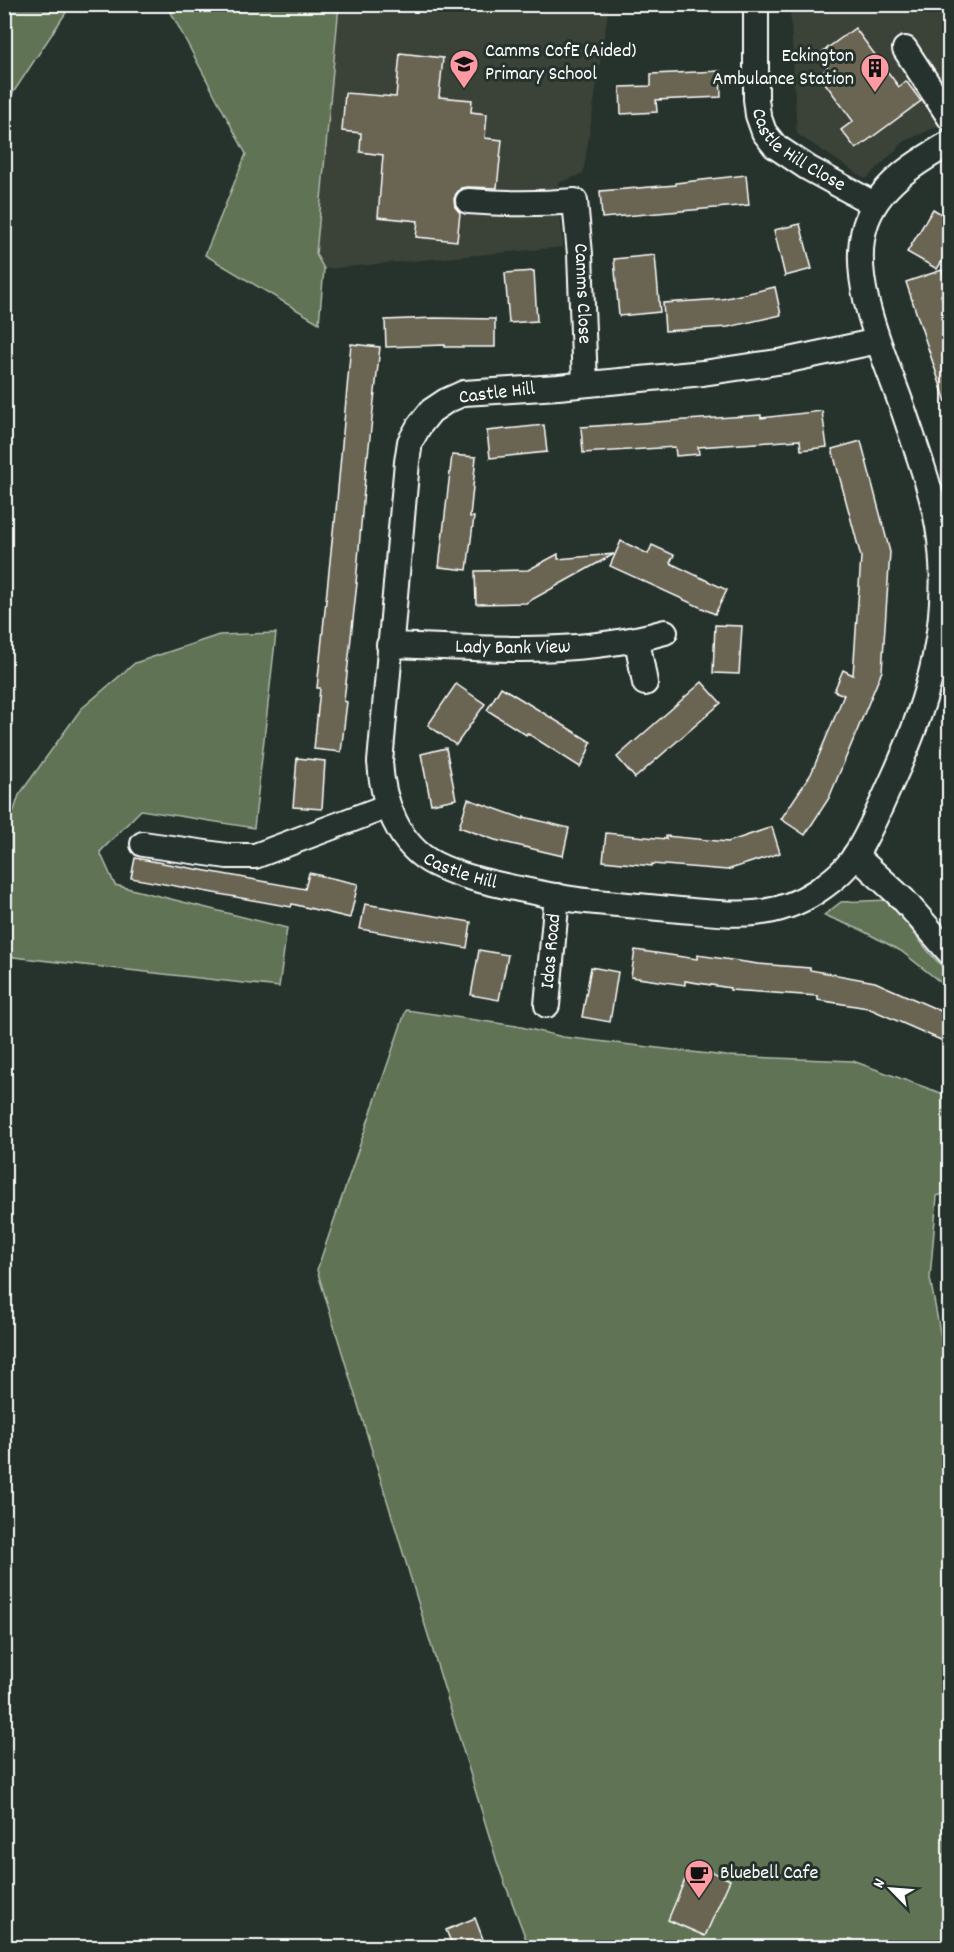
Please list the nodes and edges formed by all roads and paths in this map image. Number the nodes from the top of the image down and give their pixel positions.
1 (756, 4) edge
2 (905, 49) dead end
3 (950, 118) edge
4 (950, 143) edge
5 (468, 201) dead end
6 (874, 204) junction
7 (878, 341) junction
8 (585, 384) junction
9 (665, 632) dead end
10 (637, 640) junction
11 (389, 645) junction
12 (645, 683) dead end
13 (388, 806) junction
14 (143, 844) dead end
15 (855, 855) junction
16 (557, 896) junction
17 (950, 953) edge
18 (548, 1005) dead end

1 - 6 street, Castle Hill Close
2 - 3 street
4 - 6 street, Castle Hill
5 - 8 street, Camms Close
6 - 7 street, Castle Hill
7 - 8 street, Castle Hill
7 - 15 street, Castle Hill
8 - 11 street, Castle Hill
9 - 10 street, Lady Bank View
10 - 11 street, Lady Bank View
10 - 12 street
11 - 13 street, Castle Hill
13 - 14 street
13 - 16 street, Castle Hill
15 - 16 street, Castle Hill
15 - 17 street
16 - 18 street, Idas Road

